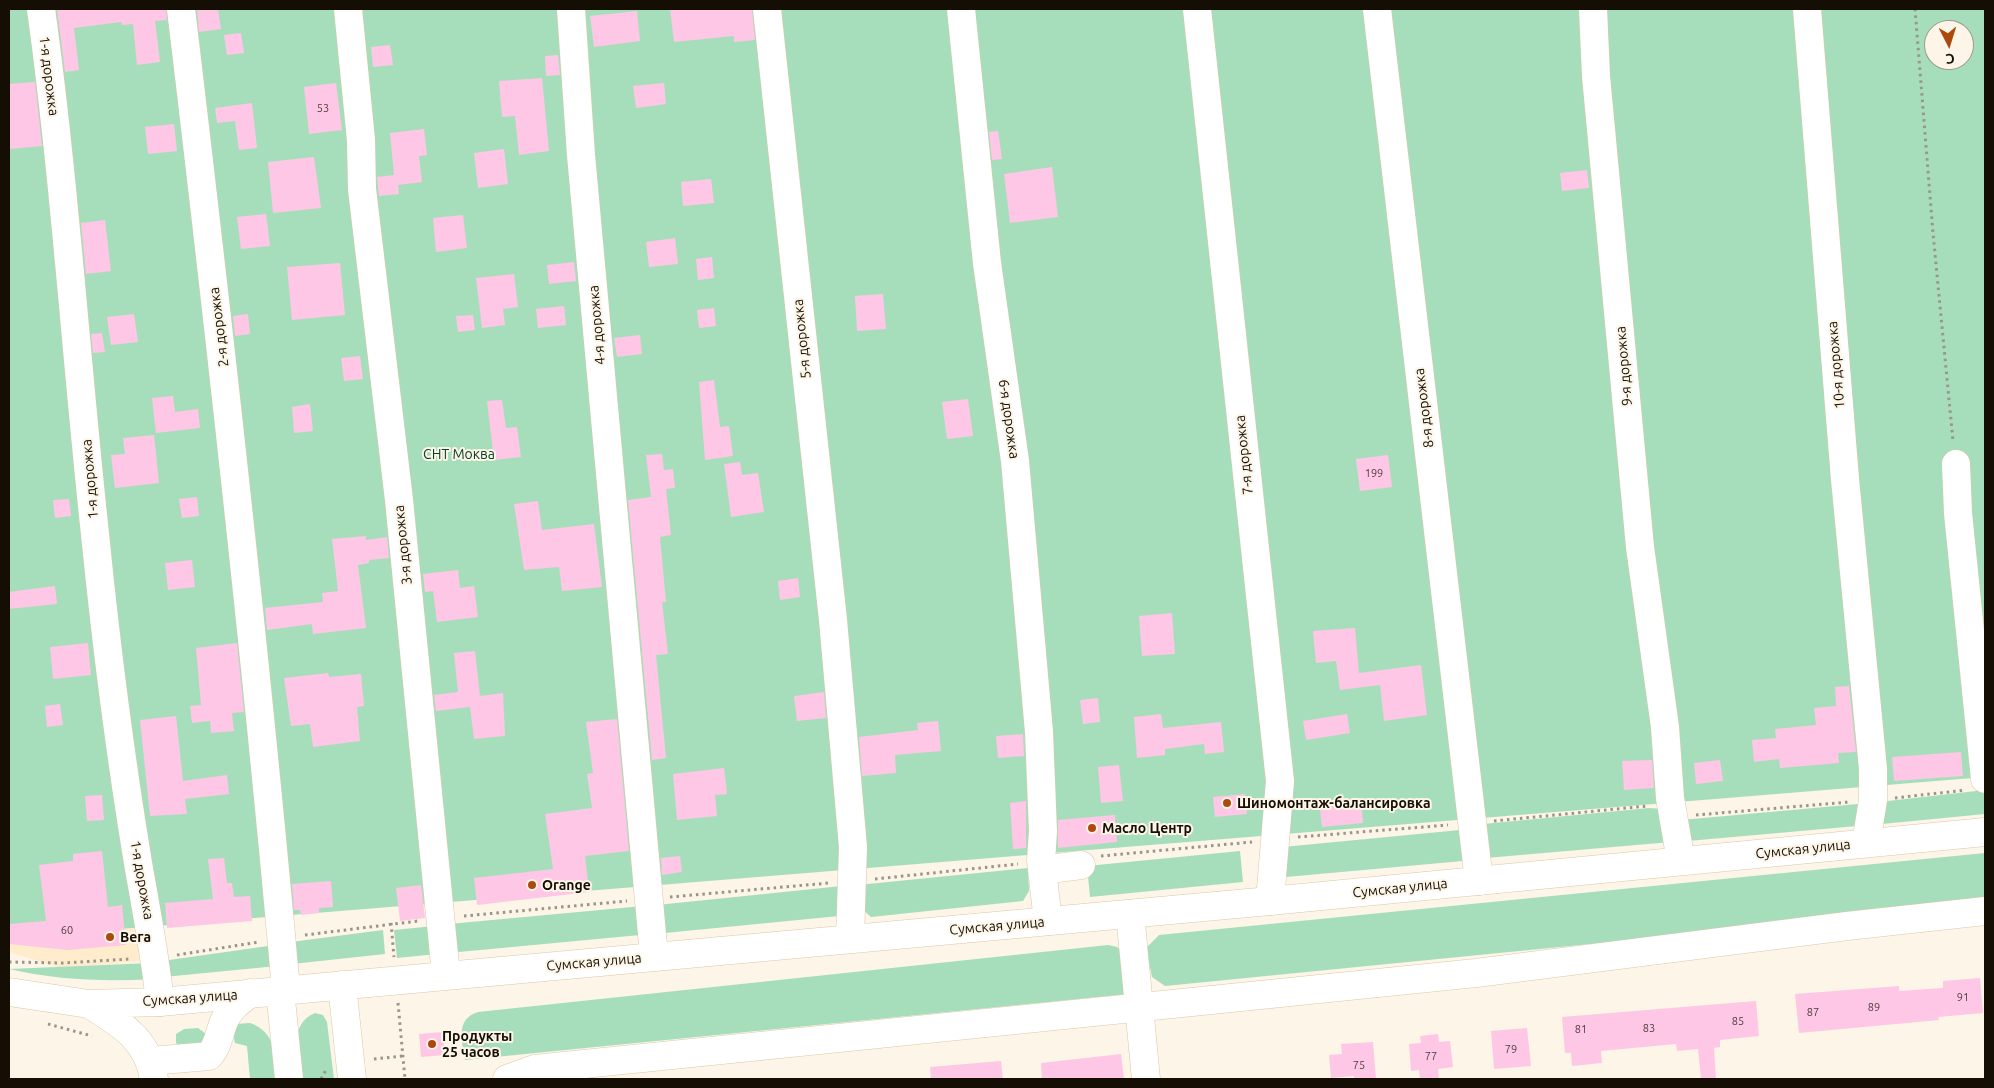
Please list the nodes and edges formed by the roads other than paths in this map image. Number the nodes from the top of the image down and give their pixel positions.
1 (41, 9) edge
2 (181, 9) edge
3 (348, 9) edge
4 (571, 9) edge
5 (767, 9) edge
6 (961, 9) edge
7 (1197, 9) edge
8 (1377, 9) edge
9 (1593, 9) edge
10 (1807, 9) edge
11 (1956, 464) road end
12 (1985, 779) edge
13 (1985, 832) edge
14 (1866, 843) junction
15 (1681, 861) junction
16 (1081, 865) dead end
17 (1042, 870) junction
18 (1479, 881) junction
19 (1270, 901) junction
20 (1985, 911) edge
21 (1130, 914) junction
22 (1048, 921) junction
23 (850, 939) junction
24 (654, 956) junction
25 (446, 975) junction
26 (342, 985) junction
27 (283, 990) junction
28 (9, 992) edge
29 (250, 994) junction
30 (160, 1002) junction
31 (89, 1004) junction
32 (1138, 1006) junction
33 (153, 1070) edge
34 (289, 1079) edge
35 (352, 1079) edge
36 (507, 1079) edge
37 (1146, 1079) edge

1 - 30 street, 1-я дорожка
2 - 27 street, 2-я дорожка
3 - 25 street, 3-я дорожка
4 - 24 street, 4-я дорожка
5 - 23 street, 5-я дорожка
6 - 17 street, 6-я дорожка
7 - 19 street, 7-я дорожка
8 - 18 street, 8-я дорожка
9 - 15 street, 9-я дорожка
10 - 14 street, 10-я дорожка
11 - 12 street
13 - 14 street, Сумская улица
14 - 15 street, Сумская улица
15 - 18 street, Сумская улица
16 - 17 street
17 - 22 street, 6-я дорожка
18 - 19 street, Сумская улица
19 - 21 street, Сумская улица
20 - 32 street
21 - 22 street, Сумская улица
21 - 32 street
22 - 23 street, Сумская улица
23 - 24 street, Сумская улица
24 - 25 street, Сумская улица
25 - 26 street, Сумская улица
26 - 27 street, Сумская улица
26 - 35 street
27 - 29 street, Сумская улица
27 - 34 street, 2-я дорожка
28 - 31 street, Сумская улица
29 - 30 street, Сумская улица
29 - 33 street
30 - 31 street, Сумская улица
31 - 33 street
32 - 36 street
32 - 37 street

